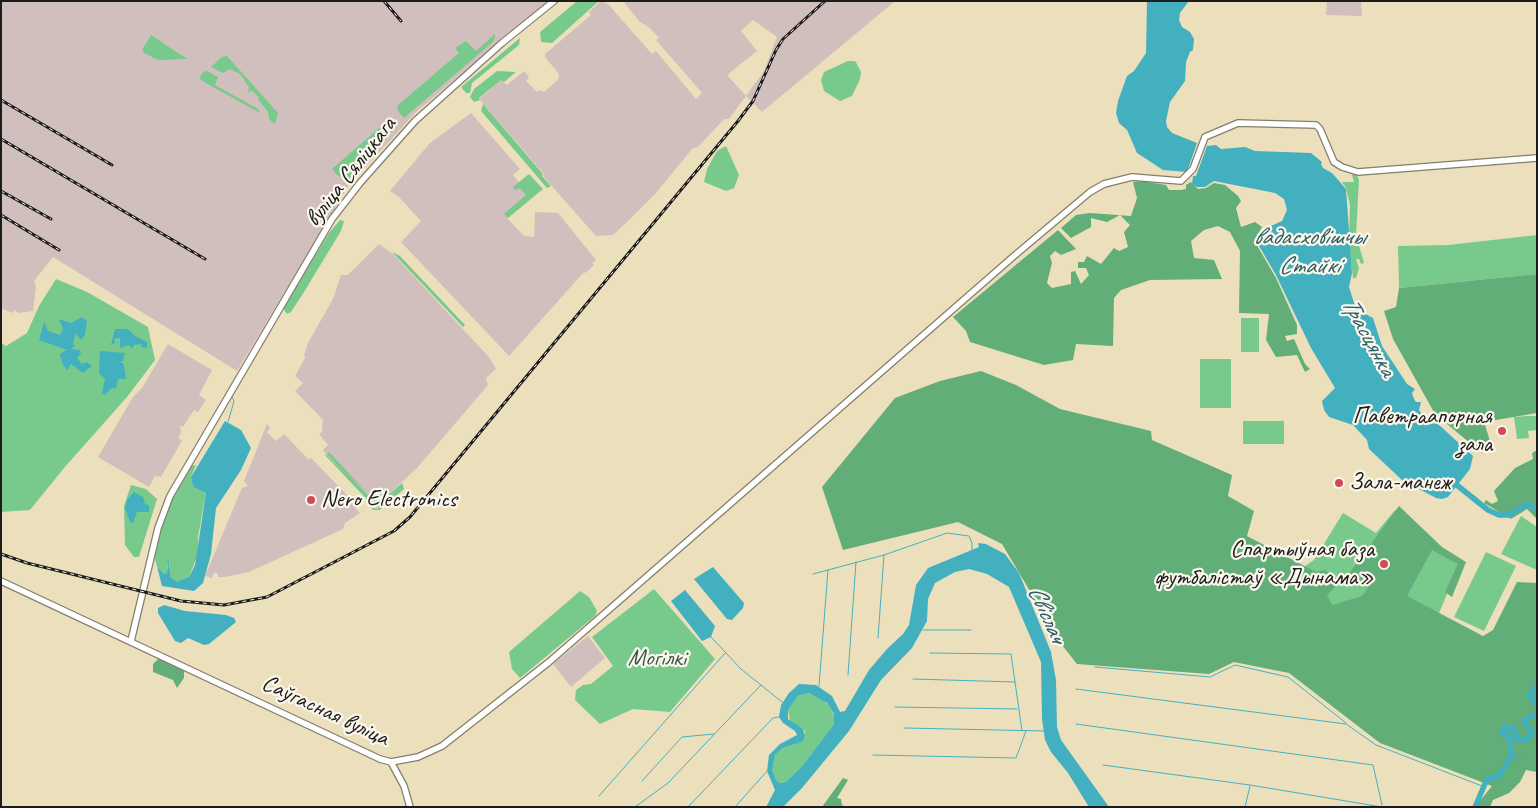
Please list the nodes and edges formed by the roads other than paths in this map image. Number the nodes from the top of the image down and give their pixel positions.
1 (554, 1) edge
2 (1537, 158) edge
3 (1, 581) edge
4 (131, 640) junction
5 (391, 762) junction
6 (410, 807) edge

1 - 4 main road, вуліца Сяліцкага
2 - 5 main road, Саўгасная вуліца
3 - 4 main road, Саўгасная вуліца
4 - 5 main road, Саўгасная вуліца
5 - 6 main road

